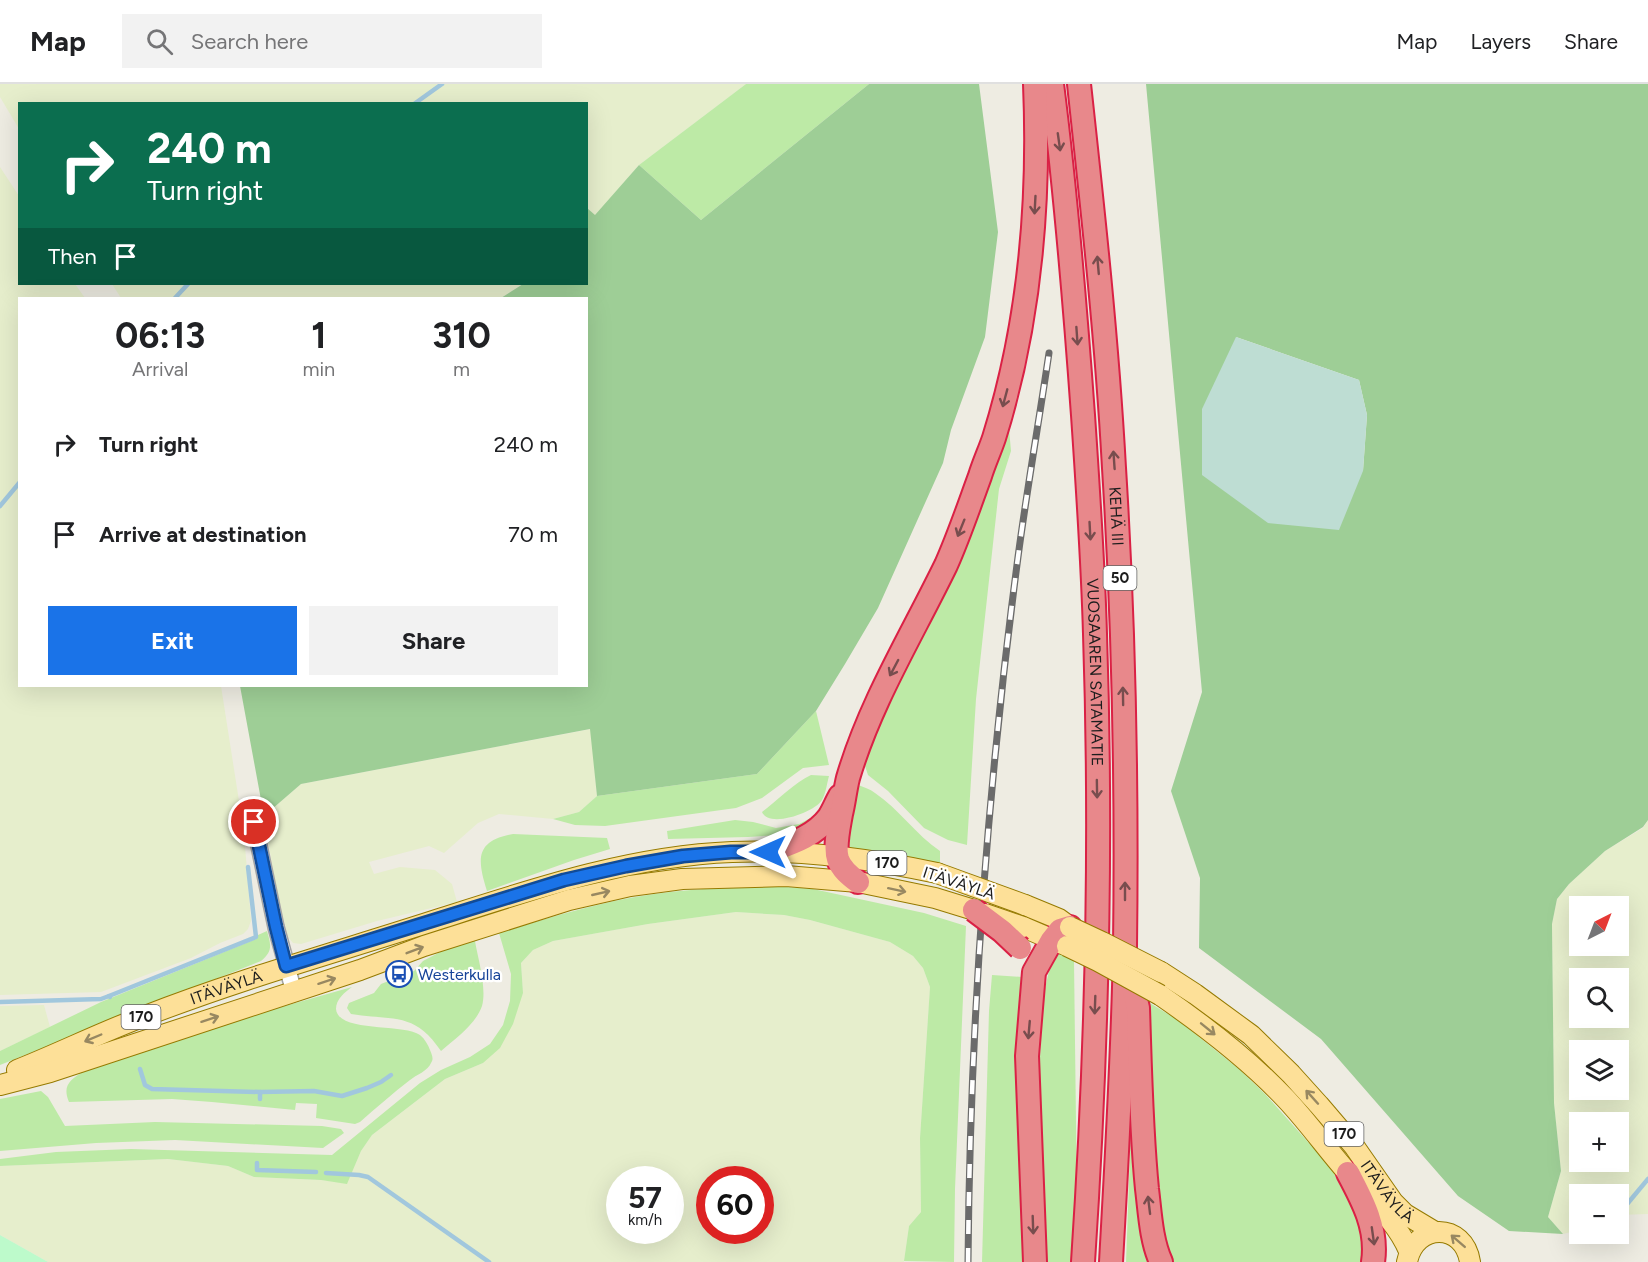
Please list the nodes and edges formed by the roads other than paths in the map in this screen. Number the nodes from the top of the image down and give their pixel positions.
1 (1035, 84) edge
2 (1052, 84) edge
3 (1079, 84) edge
4 (847, 781) junction
5 (254, 822) dead end
6 (768, 852) junction
7 (837, 857) junction
8 (858, 882) junction
9 (974, 910) joint
10 (1022, 938) junction
11 (1063, 938) junction
12 (1125, 950) junction
13 (286, 966) junction
14 (1034, 972) junction
15 (294, 992) junction
16 (0, 1077) edge
17 (0, 1085) edge
18 (1348, 1173) junction
19 (1435, 1232) junction
20 (1408, 1257) edge
21 (1035, 1262) edge
22 (1083, 1262) edge
23 (1111, 1262) edge
24 (1161, 1262) edge
25 (1373, 1262) edge
26 (1470, 1262) edge

1 -> 4 highway
2 -> 22 highway, VUOSAAREN SATAMATIE
12 -> 3 highway, KEHÄ III / 50
4 - 6 highway
4 - 7 highway
5 - 13 street
6 - 7 main road, ITÄVÄYLÄ / 170
6 - 13 main road, ITÄVÄYLÄ / 170
7 - 8 highway
7 - 11 main road, ITÄVÄYLÄ / 170, bridge
8 -> 9 main road, ITÄVÄYLÄ / 170
15 -> 8 main road, ITÄVÄYLÄ / 170
9 - 10 highway, bridge
10 - 11 main road, ITÄVÄYLÄ / 170
10 - 14 highway
11 - 14 highway
11 -> 18 main road, ITÄVÄYLÄ / 170, bridge
19 -> 11 main road, ITÄVÄYLÄ / 170, bridge
12 - 23 highway
24 -> 12 highway
13 - 15 street
13 -> 16 main road, ITÄVÄYLÄ / 170
14 -> 21 highway
17 -> 15 main road, ITÄVÄYLÄ / 170
18 - 20 main road, ITÄVÄYLÄ / 170
18 -> 25 highway
19 - 20 main road
26 -> 19 main road, ITÄVÄYLÄ

